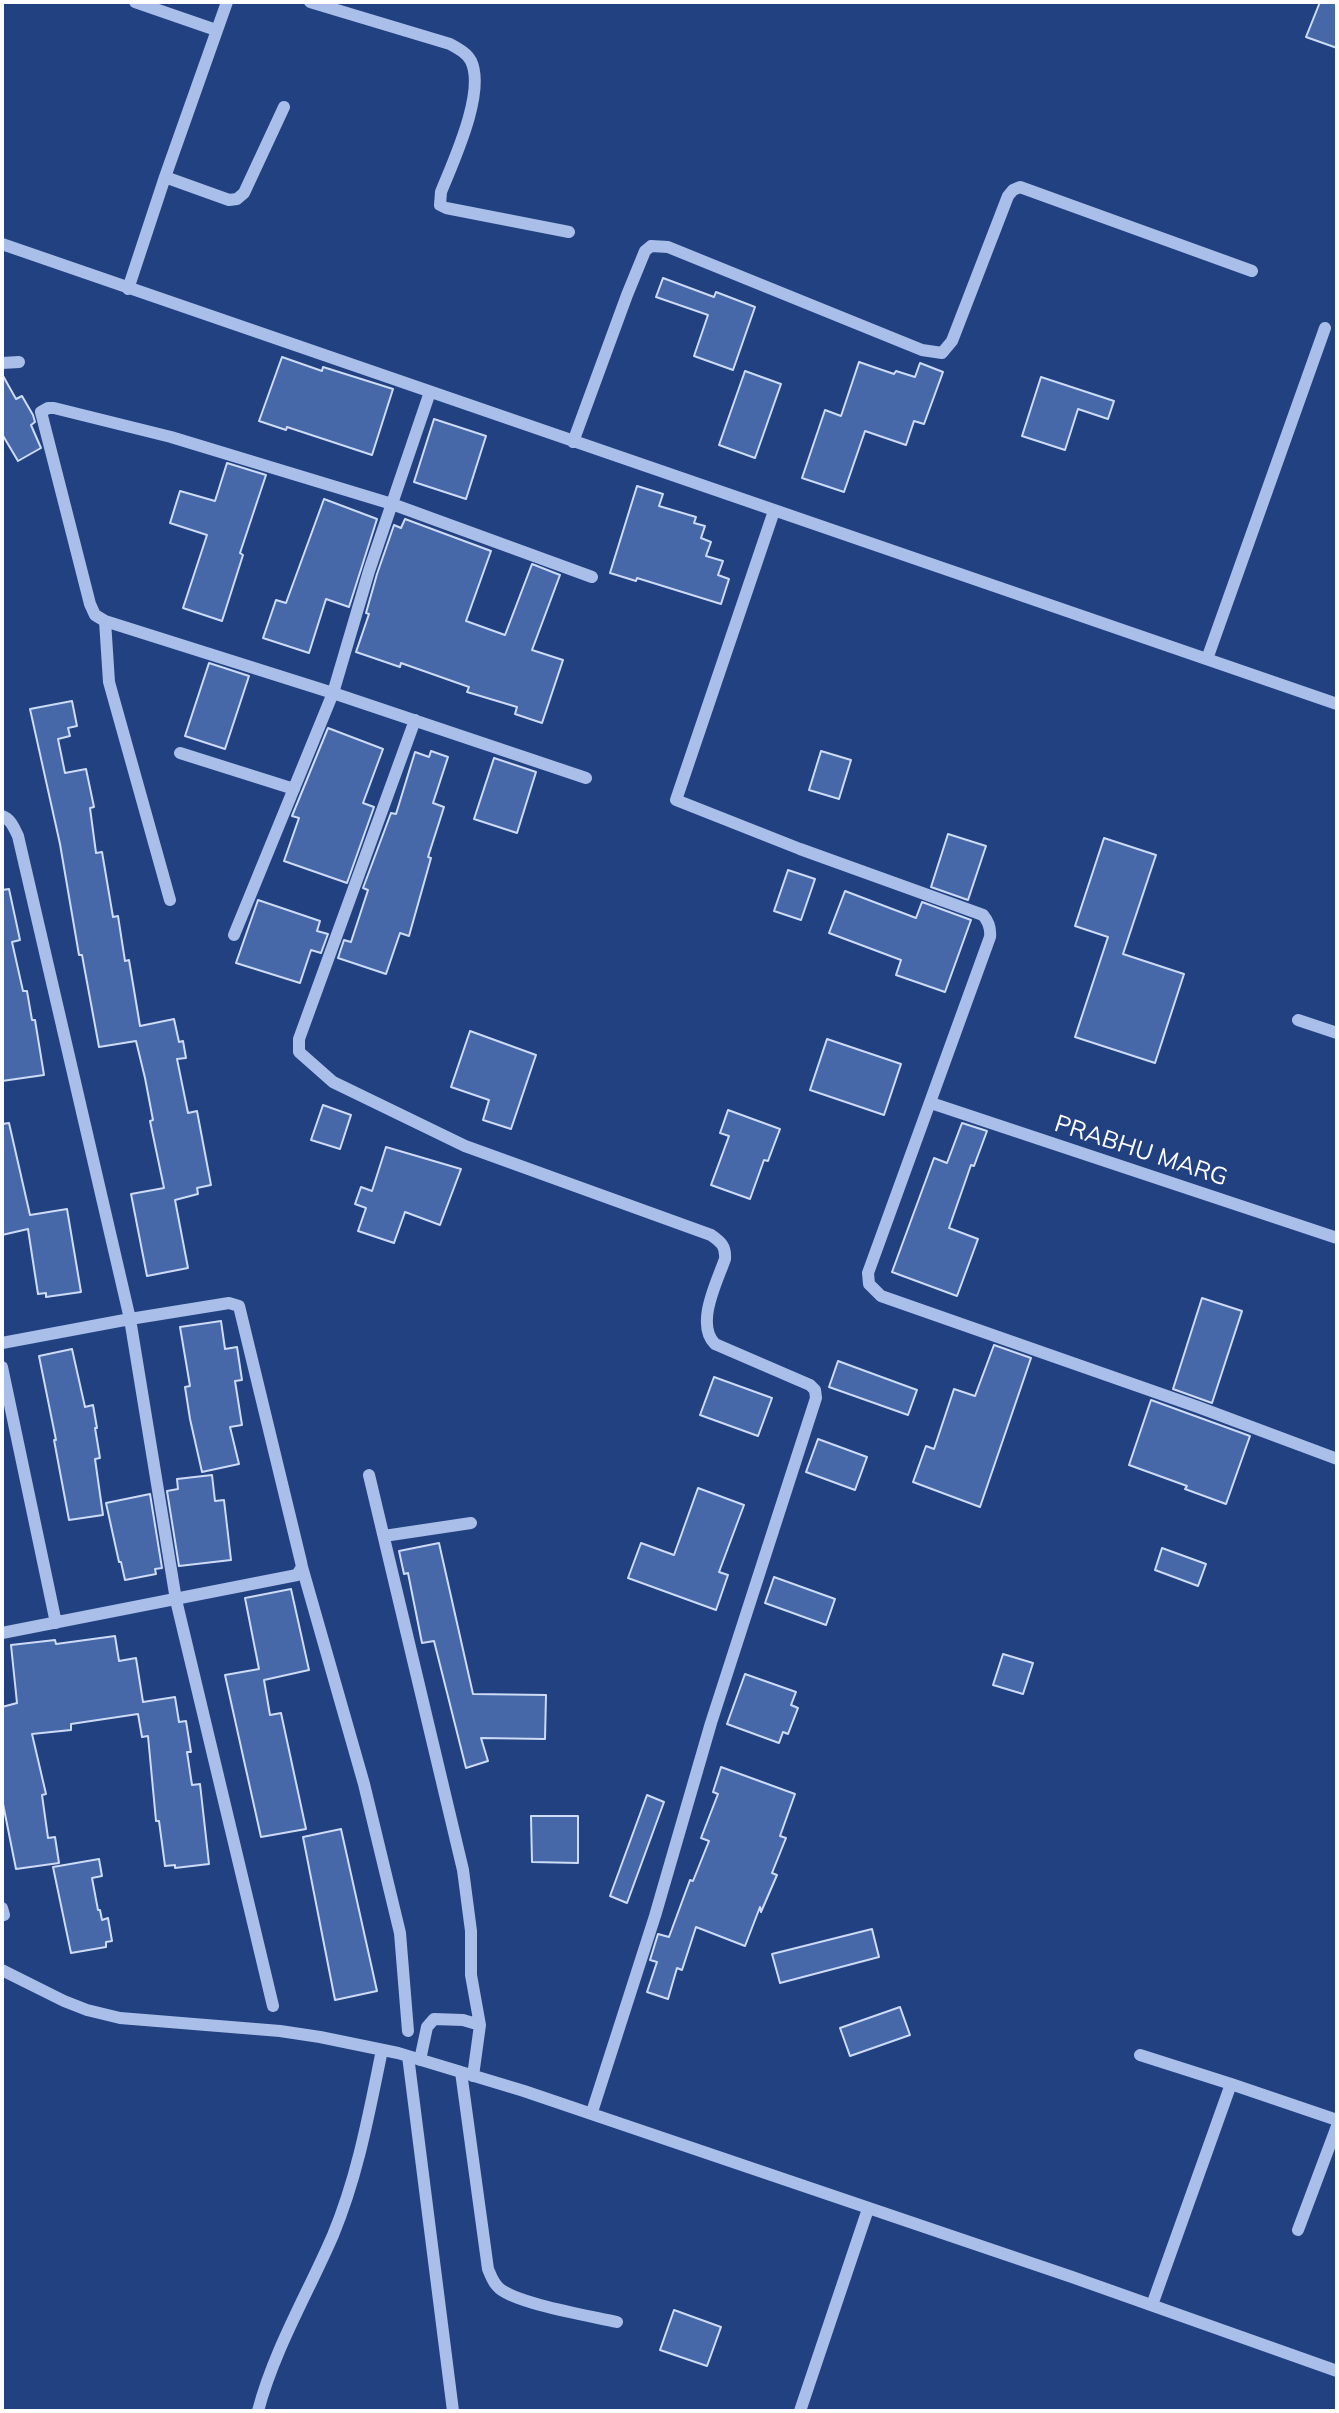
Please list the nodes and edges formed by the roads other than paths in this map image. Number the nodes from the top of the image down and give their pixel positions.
1 (135, 2) edge
2 (227, 2) edge
3 (310, 2) edge
4 (216, 30) junction
5 (284, 107) dead end
6 (164, 177) junction
7 (569, 232) dead end
8 (2, 244) edge
9 (1251, 271) dead end
10 (128, 289) junction
11 (1325, 328) dead end
12 (19, 362) dead end
13 (2, 363) edge
14 (430, 392) junction
15 (573, 442) junction
16 (392, 504) junction
17 (774, 511) junction
18 (592, 577) dead end
19 (106, 621) junction
20 (1207, 659) junction
21 (333, 693) junction
22 (1337, 704) edge
23 (415, 720) junction
24 (180, 753) dead end
25 (586, 778) dead end
26 (294, 789) junction
27 (2, 817) edge
28 (170, 900) dead end
29 (234, 935) dead end
30 (1298, 1020) dead end
31 (1337, 1033) edge
32 (931, 1103) junction
33 (1337, 1238) edge
34 (130, 1319) junction
35 (2, 1343) edge
36 (2, 1367) edge
37 (1337, 1459) edge
38 (369, 1475) dead end
39 (471, 1523) dead end
40 (384, 1536) junction
41 (302, 1567) junction
42 (176, 1600) junction
43 (56, 1623) junction
44 (2, 1633) edge
45 (2, 1970) edge
46 (273, 2006) dead end
47 (480, 2025) junction
48 (408, 2031) dead end
49 (382, 2050) junction
50 (1140, 2055) dead end
51 (414, 2058) junction
52 (467, 2074) junction
53 (1231, 2084) junction
54 (592, 2112) junction
55 (1337, 2120) edge
56 (1337, 2126) edge
57 (869, 2209) junction
58 (1298, 2230) dead end
59 (1152, 2305) junction
60 (617, 2322) dead end
61 (1337, 2371) edge
62 (258, 2411) edge
63 (453, 2411) edge
64 (800, 2411) edge

1 - 4 street
2 - 4 street
3 - 7 street
4 - 6 street
5 - 6 street
6 - 10 street
8 - 10 street
9 - 15 street
10 - 14 street
11 - 20 street
12 - 13 street
14 - 15 street
14 - 16 street
15 - 17 street
16 - 18 street
16 - 19 street
16 - 21 street
17 - 20 street
17 - 32 street
19 - 21 street
19 - 28 street
20 - 22 street
21 - 23 street
21 - 26 street
23 - 25 street
23 - 54 street
24 - 26 street
26 - 29 street
27 - 34 street
30 - 31 street
32 - 33 street, PRABHU MARG
32 - 37 street
34 - 35 street
34 - 41 street
34 - 42 street
36 - 43 street
38 - 40 street
39 - 40 street
40 - 47 street
41 - 42 street
41 - 48 street
42 - 43 street
42 - 46 street
43 - 44 street
45 - 49 street
47 - 51 street
47 - 52 street
49 - 51 street
49 - 62 street
50 - 53 street
51 - 52 street
51 - 63 street
52 - 54 street
52 - 60 street
53 - 55 street
53 - 59 street
54 - 57 street
56 - 58 street
57 - 59 street
57 - 64 street
59 - 61 street

